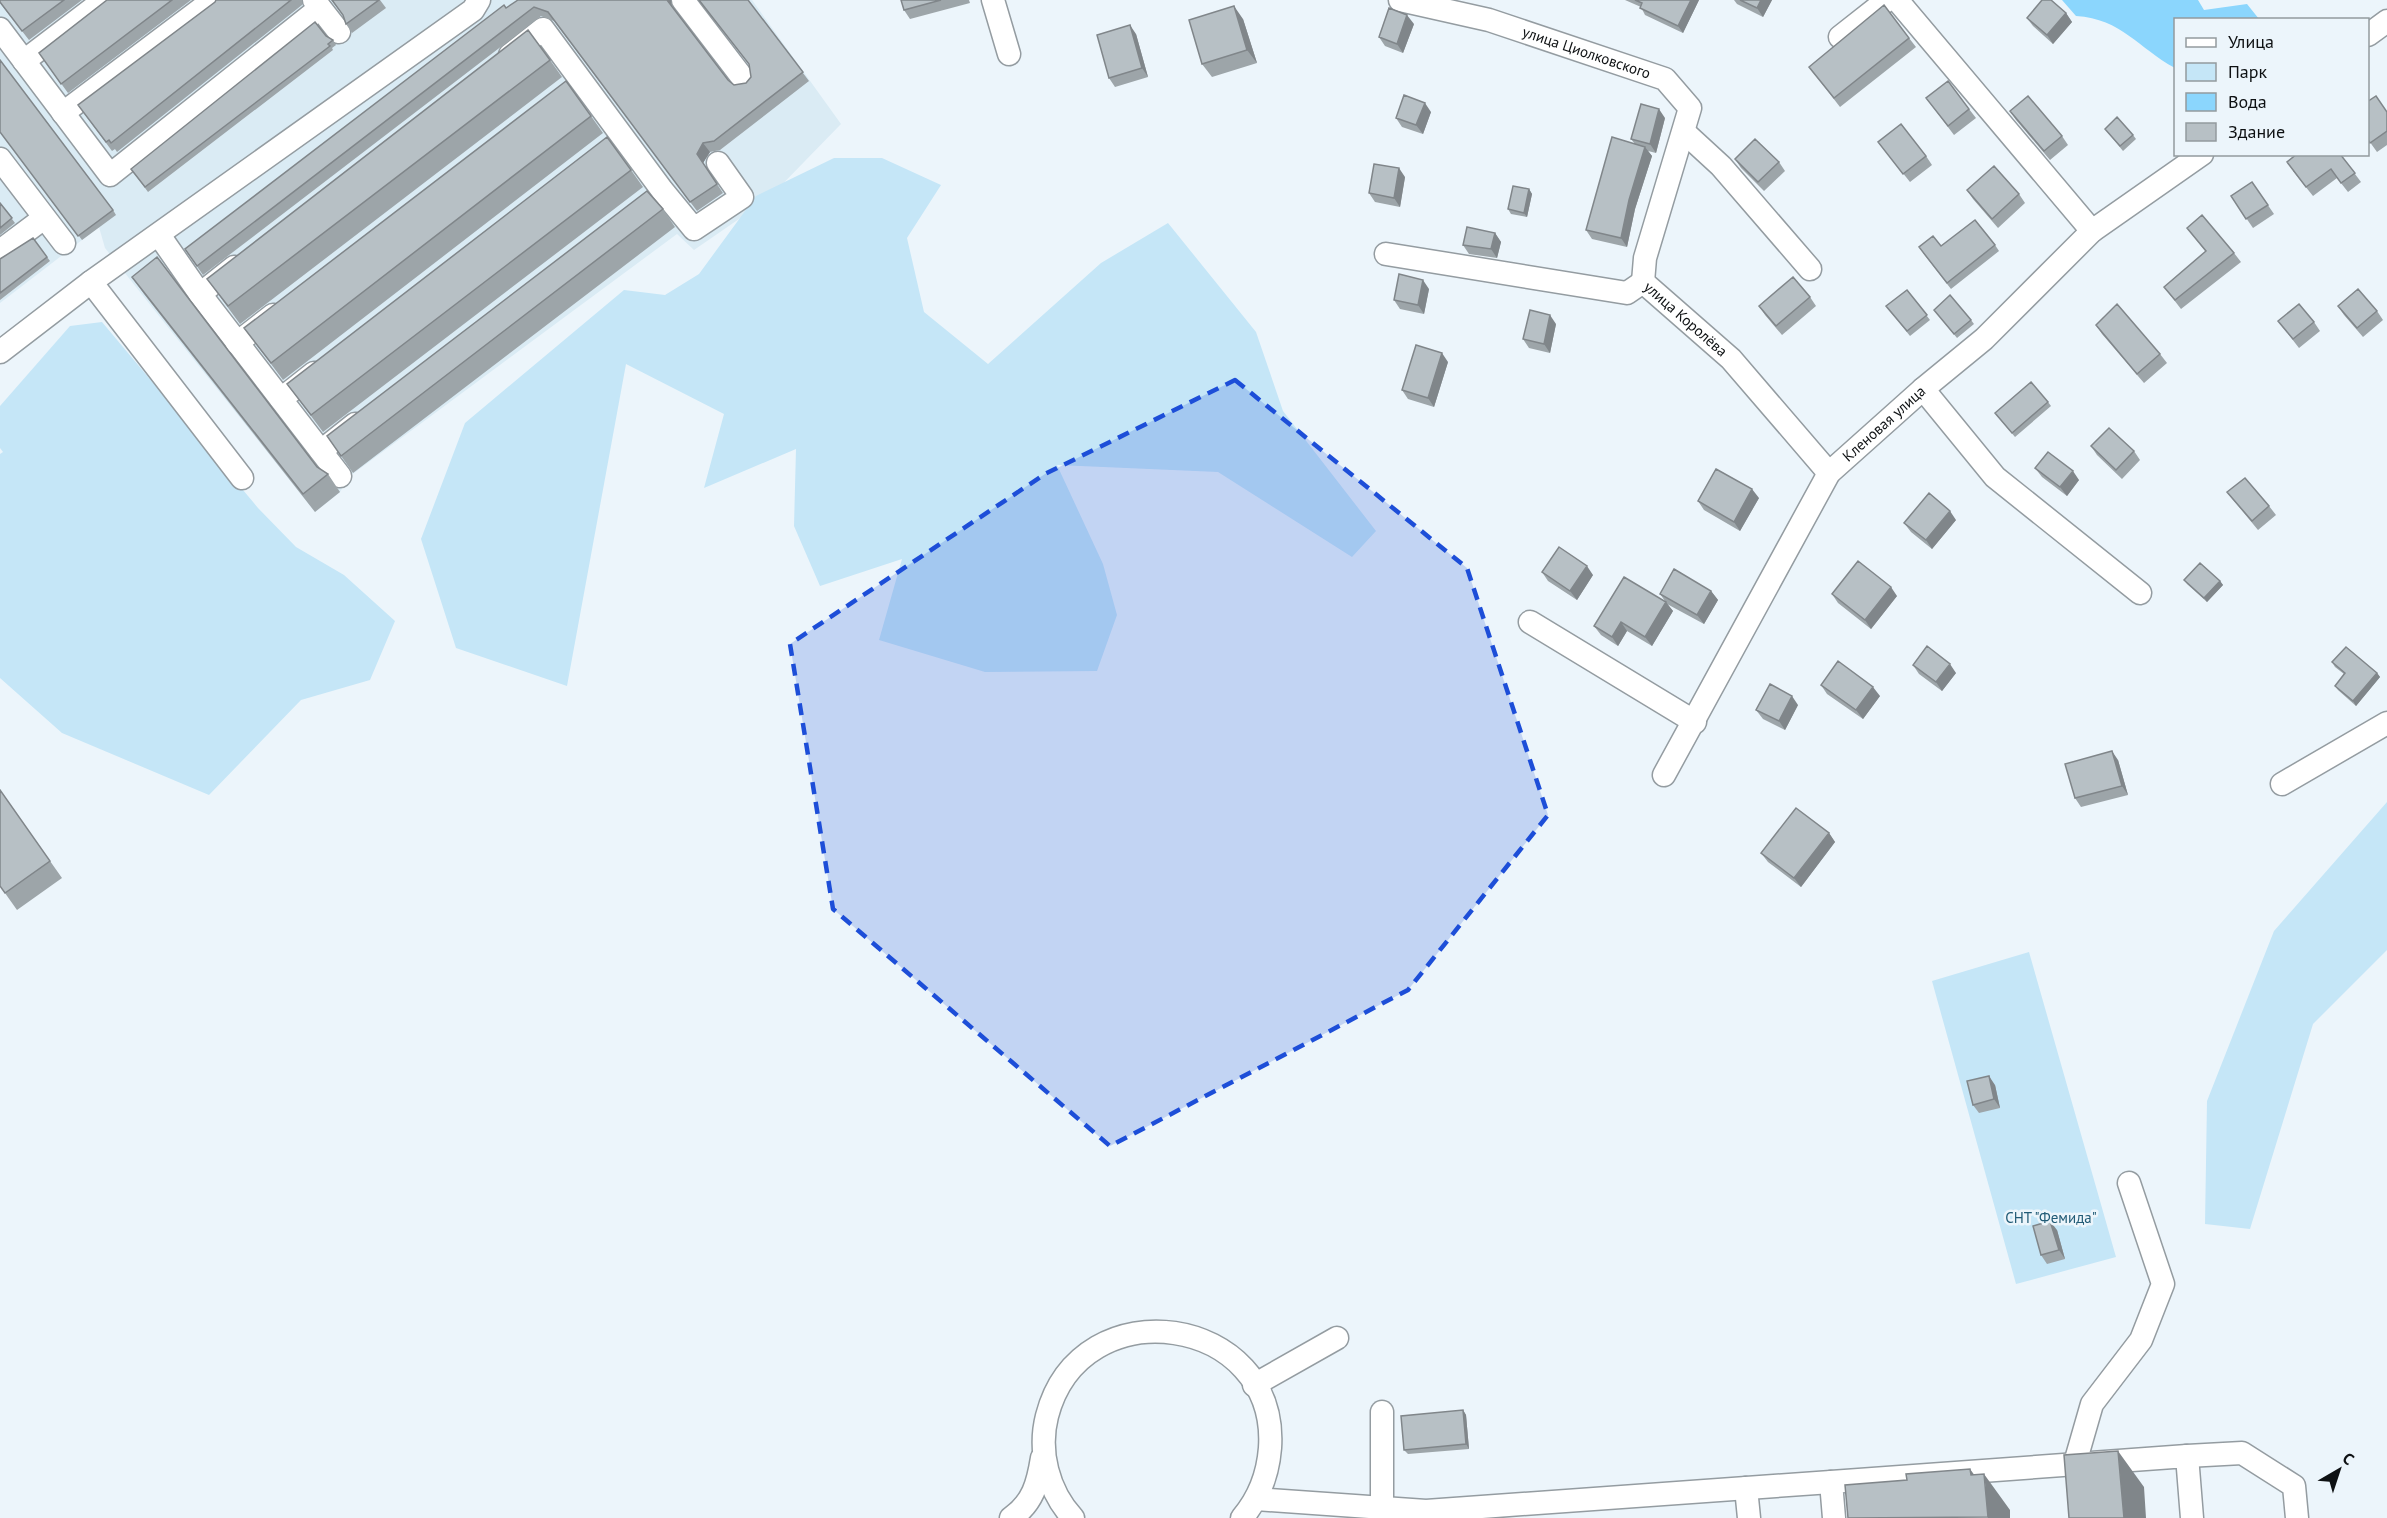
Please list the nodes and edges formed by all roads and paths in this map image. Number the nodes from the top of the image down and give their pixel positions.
1 (104, 0) edge
2 (213, 0) edge
3 (479, 0) edge
4 (683, 0) edge
5 (993, 0) edge
6 (1400, 0) edge
7 (1887, 0) edge
8 (1898, 0) edge
9 (317, 4) edge
10 (2387, 21) edge
11 (0, 29) edge
12 (339, 32) dead end
13 (2369, 34) edge
14 (1840, 37) dead end
15 (1009, 54) dead end
16 (24, 61) junction
17 (497, 65) edge
18 (582, 80) junction
19 (745, 81) edge
20 (563, 94) edge
21 (63, 113) junction
22 (1684, 132) junction
23 (622, 136) junction
24 (603, 150) edge
25 (2199, 156) edge
26 (718, 163) dead end
27 (1, 164) edge
28 (662, 190) junction
29 (643, 205) edge
30 (44, 218) junction
31 (2092, 231) junction
32 (159, 235) junction
33 (64, 243) dead end
34 (0, 251) edge
35 (256, 251) edge
36 (1386, 254) dead end
37 (1810, 269) dead end
38 (91, 282) junction
39 (1643, 282) junction
40 (200, 294) junction
41 (293, 300) edge
42 (237, 343) junction
43 (0, 352) edge
44 (328, 362) edge
45 (1923, 389) junction
46 (280, 399) junction
47 (368, 414) edge
48 (321, 451) junction
49 (1829, 474) junction
50 (340, 476) edge
51 (242, 478) dead end
52 (2140, 593) dead end
53 (1530, 622) dead end
54 (1695, 722) junction
55 (2387, 723) edge
56 (1664, 775) dead end
57 (2282, 784) dead end
58 (2128, 1183) dead end
59 (1337, 1338) dead end
60 (1254, 1385) junction
61 (1382, 1412) dead end
62 (1044, 1447) junction
63 (2187, 1456) junction
64 (2075, 1463) junction
65 (1831, 1482) junction
66 (1746, 1488) junction
67 (1256, 1499) junction
68 (1382, 1509) junction
69 (1011, 1518) edge
70 (1073, 1518) edge
71 (1242, 1518) edge
72 (1749, 1518) edge
73 (1834, 1518) edge
74 (2192, 1518) edge
75 (2297, 1518) edge

1 - 16 street
2 - 21 street
3 - 32 street
4 - 19 street
5 - 15 street
6 - 22 street, улица Циолковского
7 - 14 street
8 - 31 street
9 - 12 street
9 - 21 street
10 - 13 street
11 - 16 street
16 - 21 street
17 - 18 street
18 - 20 street
18 - 23 street
22 - 37 street
22 - 39 street, улица Циолковского
23 - 24 street
23 - 28 street
25 - 31 street, Кленовая улица
26 - 28 street
27 - 30 street
28 - 29 street
30 - 33 street
30 - 34 street
31 - 45 street, Кленовая улица
32 - 38 street
32 - 40 street
35 - 40 street
36 - 39 street, улица Королёва
38 - 43 street
38 - 51 street
39 - 49 street, улица Королёва
40 - 42 street
41 - 42 street
42 - 46 street
44 - 46 street
45 - 49 street, Кленовая улица
45 - 52 street
46 - 48 street
47 - 48 street
48 - 50 street
49 - 54 street, Кленовая улица
53 - 54 street
54 - 56 street, Кленовая улица
55 - 57 street
58 - 64 street
59 - 60 street
60 - 62 street
60 - 67 street
61 - 68 street
62 - 69 street
62 - 70 street
63 - 64 street
63 - 74 street
63 - 75 street
64 - 65 street
65 - 66 street
65 - 73 street
66 - 68 street
66 - 72 street
67 - 68 street
67 - 71 street

